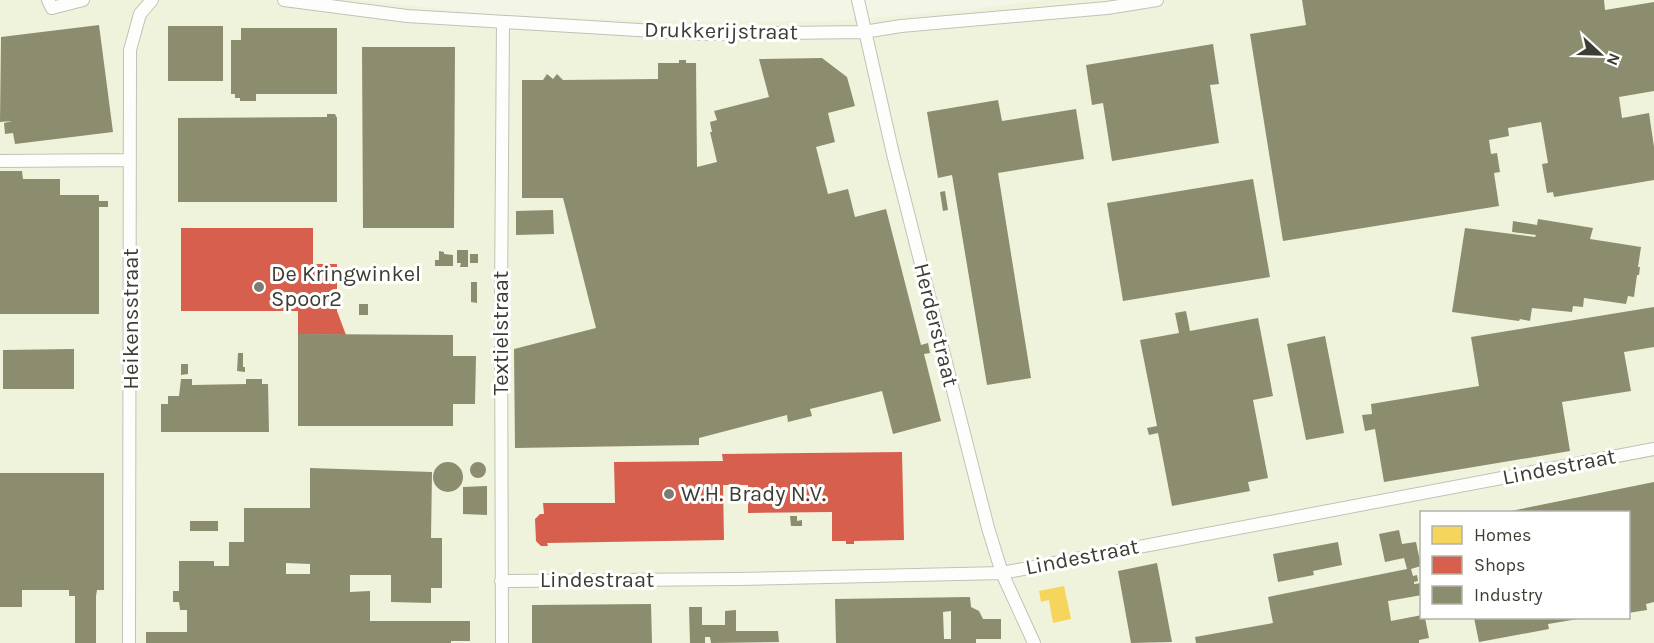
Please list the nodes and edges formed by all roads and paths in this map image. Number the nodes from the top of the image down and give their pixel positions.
1 (48, 0) edge
2 (83, 0) edge
3 (152, 0) edge
4 (284, 0) edge
5 (858, 0) edge
6 (1157, 0) edge
7 (503, 22) junction
8 (864, 32) junction
9 (130, 160) junction
10 (0, 161) edge
11 (1654, 449) edge
12 (1002, 573) junction
13 (501, 581) junction
14 (129, 643) edge
15 (502, 643) edge
16 (1034, 643) edge

1 - 2 street
3 - 9 street, Heikensstraat
4 - 7 street, Drukkerijstraat
5 - 8 street, Herderstraat
6 - 8 street, Drukkerijstraat
7 - 8 street, Drukkerijstraat
7 - 13 street, Textielstraat
8 - 12 street, Herderstraat
9 - 10 street
9 - 14 street, Heikensstraat
11 - 12 street, Lindestraat
12 - 13 street, Lindestraat
12 - 16 street, Herderstraat
13 - 15 street, Textielstraat

